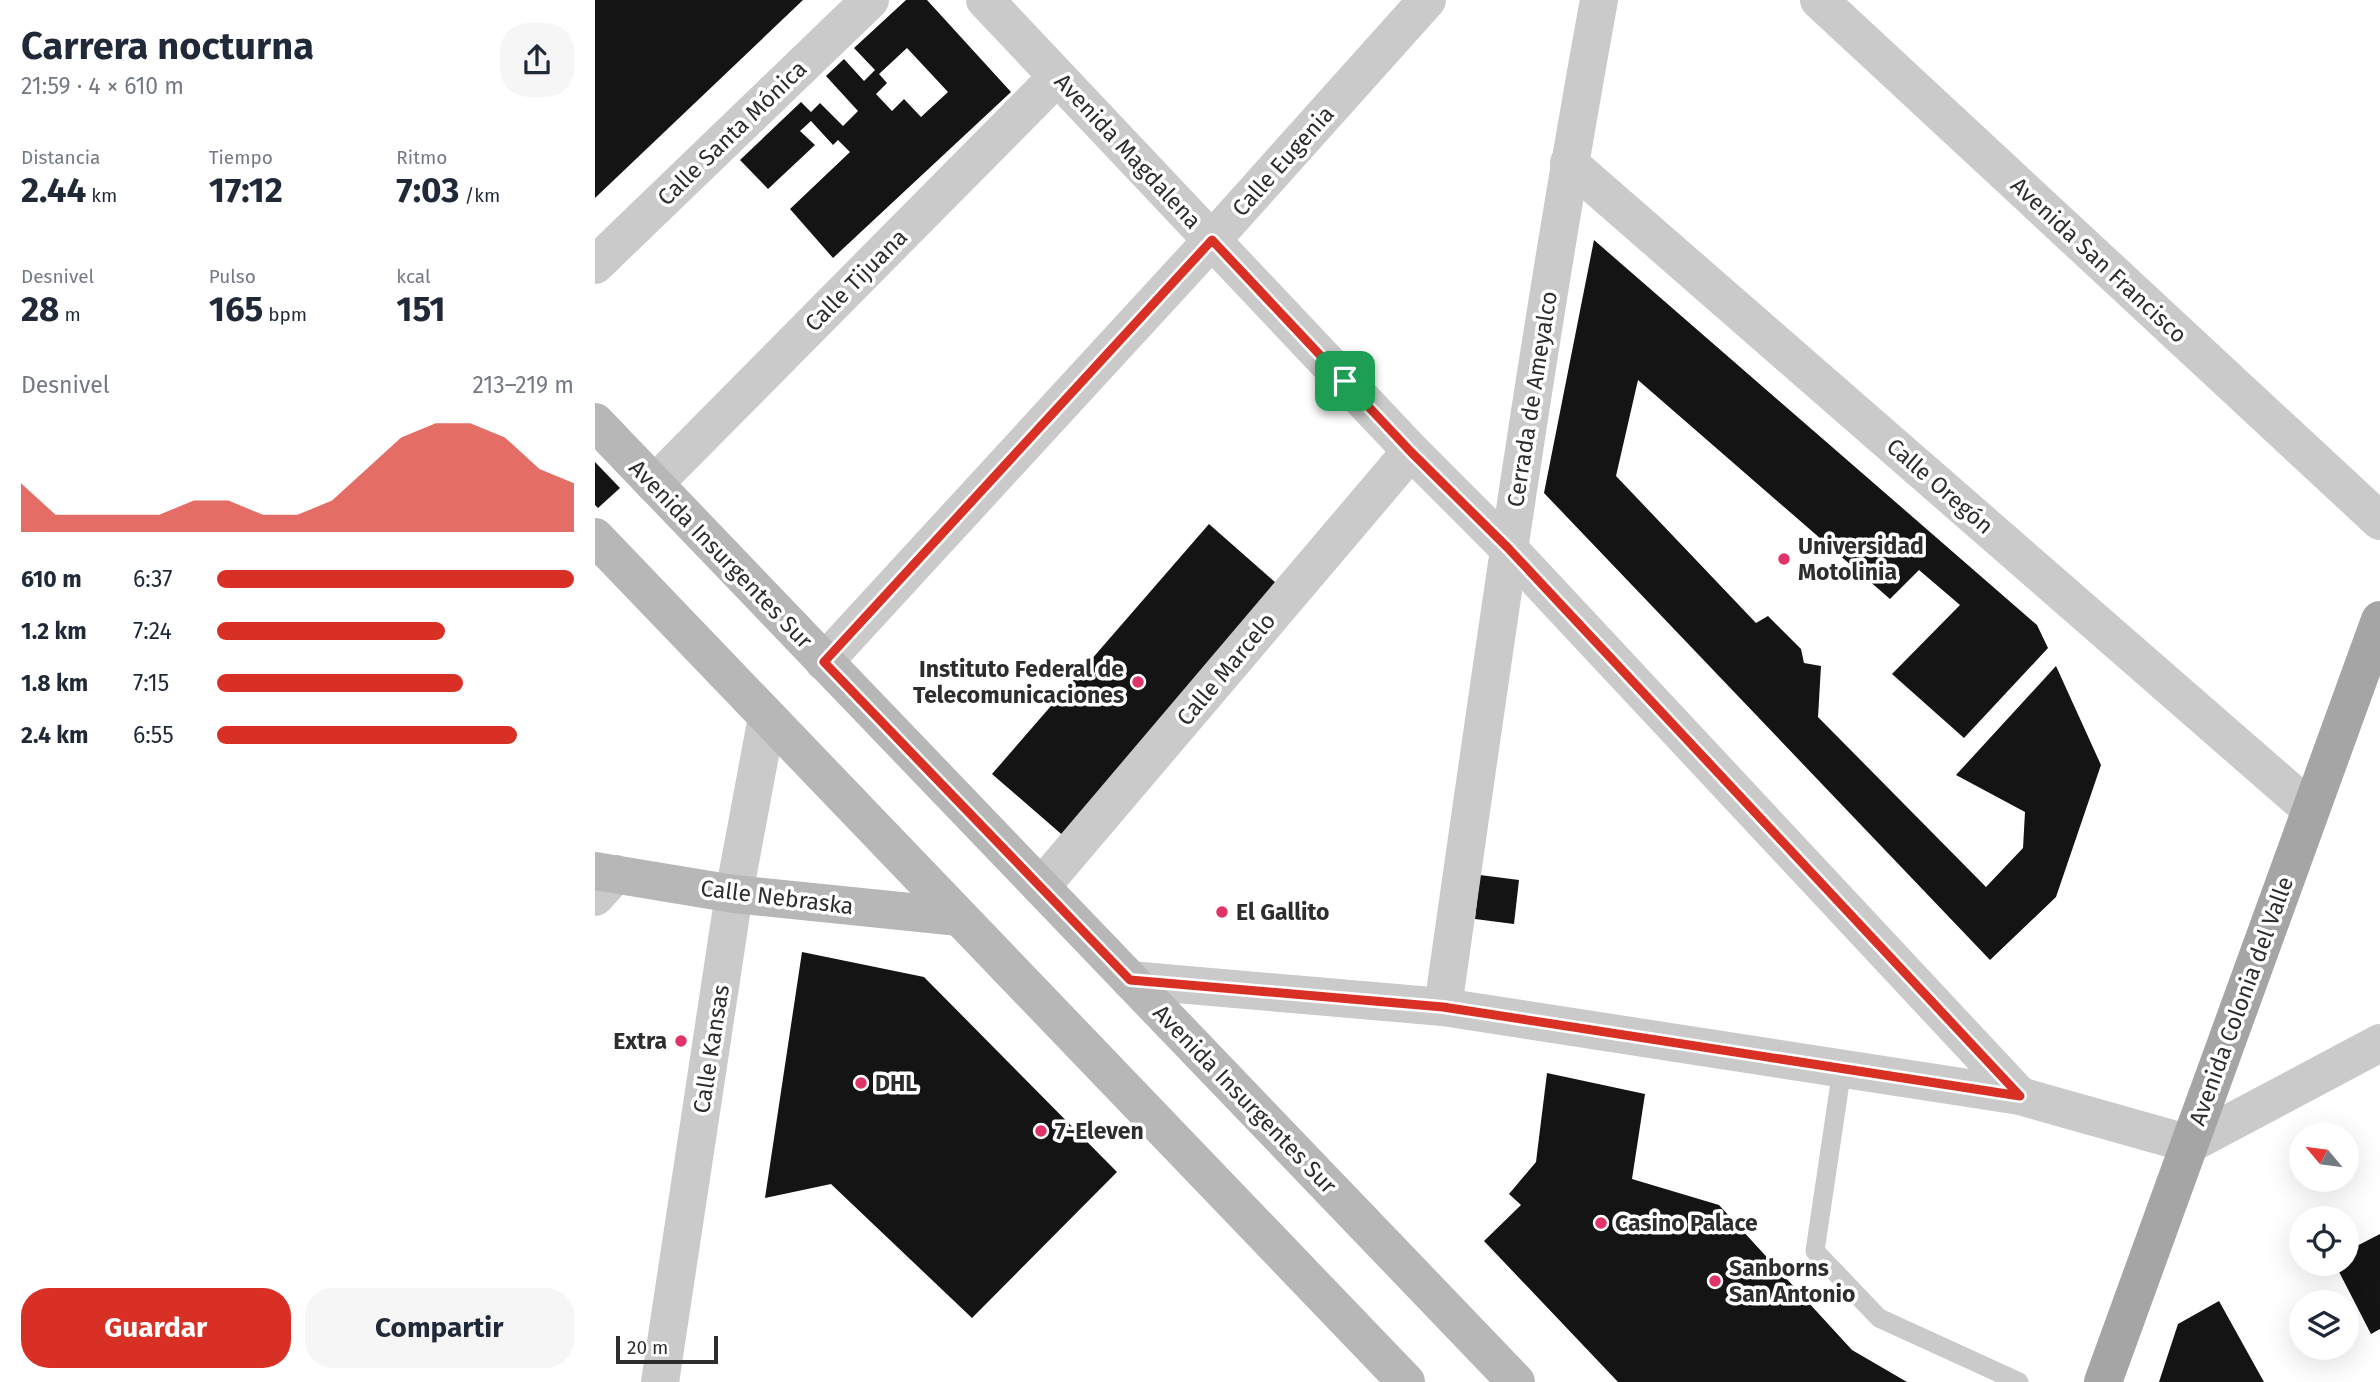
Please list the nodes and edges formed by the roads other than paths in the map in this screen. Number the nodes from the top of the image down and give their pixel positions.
1 (870, 0) edge
2 (985, 0) edge
3 (1427, 0) edge
4 (1599, 0) edge
5 (1819, 0) edge
6 (1057, 77) junction
7 (1569, 163) junction
8 (1212, 240) junction
9 (595, 265) edge
10 (595, 422) edge
11 (1411, 452) junction
12 (654, 484) junction
13 (2380, 521) edge
14 (595, 537) edge
15 (1508, 548) junction
16 (2380, 622) edge
17 (824, 662) junction
18 (767, 717) junction
19 (2310, 809) junction
20 (602, 881) edge
21 (1041, 887) junction
22 (734, 894) junction
23 (959, 917) junction
24 (1130, 980) junction
25 (1443, 1007) junction
26 (2380, 1042) edge
27 (1842, 1069) junction
28 (2020, 1096) junction
29 (2190, 1144) junction
30 (660, 1382) edge
31 (1406, 1382) edge
32 (1516, 1382) edge
33 (2019, 1382) edge
34 (2103, 1382) edge

1 - 9 street, Calle Santa Mónica
2 - 6 street, Avenida Magdalena
3 - 8 street, Calle Eugenia
4 - 7 street, Cerrada de Ameyalco
5 - 13 street, Avenida San Francisco
6 - 8 street, Avenida Magdalena
6 - 12 street, Calle Tijuana
7 - 15 street, Cerrada de Ameyalco
7 - 19 street, Calle Oregón
8 - 11 street, Avenida Magdalena
8 - 17 street, Calle Eugenia
10 - 12 main road, Avenida Insurgentes Sur
11 - 15 street, Avenida Magdalena
11 - 21 street, Calle Marcelo
12 - 17 main road, Avenida Insurgentes Sur
14 - 18 main road
15 - 25 street, Cerrada de Ameyalco
15 - 28 street, Avenida Magdalena
16 - 19 main road, Avenida Colonia del Valle
17 - 21 main road, Avenida Insurgentes Sur
18 - 22 street, Calle Kansas
18 - 23 main road
19 - 29 main road, Avenida Colonia del Valle
20 - 22 main road, Calle Nebraska
21 - 24 main road, Avenida Insurgentes Sur
22 - 23 main road, Calle Nebraska
22 - 30 street, Calle Kansas
23 - 31 main road
24 - 25 street
24 - 32 main road, Avenida Insurgentes Sur
25 - 27 street
26 - 29 street
27 - 28 street
27 - 33 lane
28 - 29 street
29 - 34 main road, Avenida Colonia del Valle

